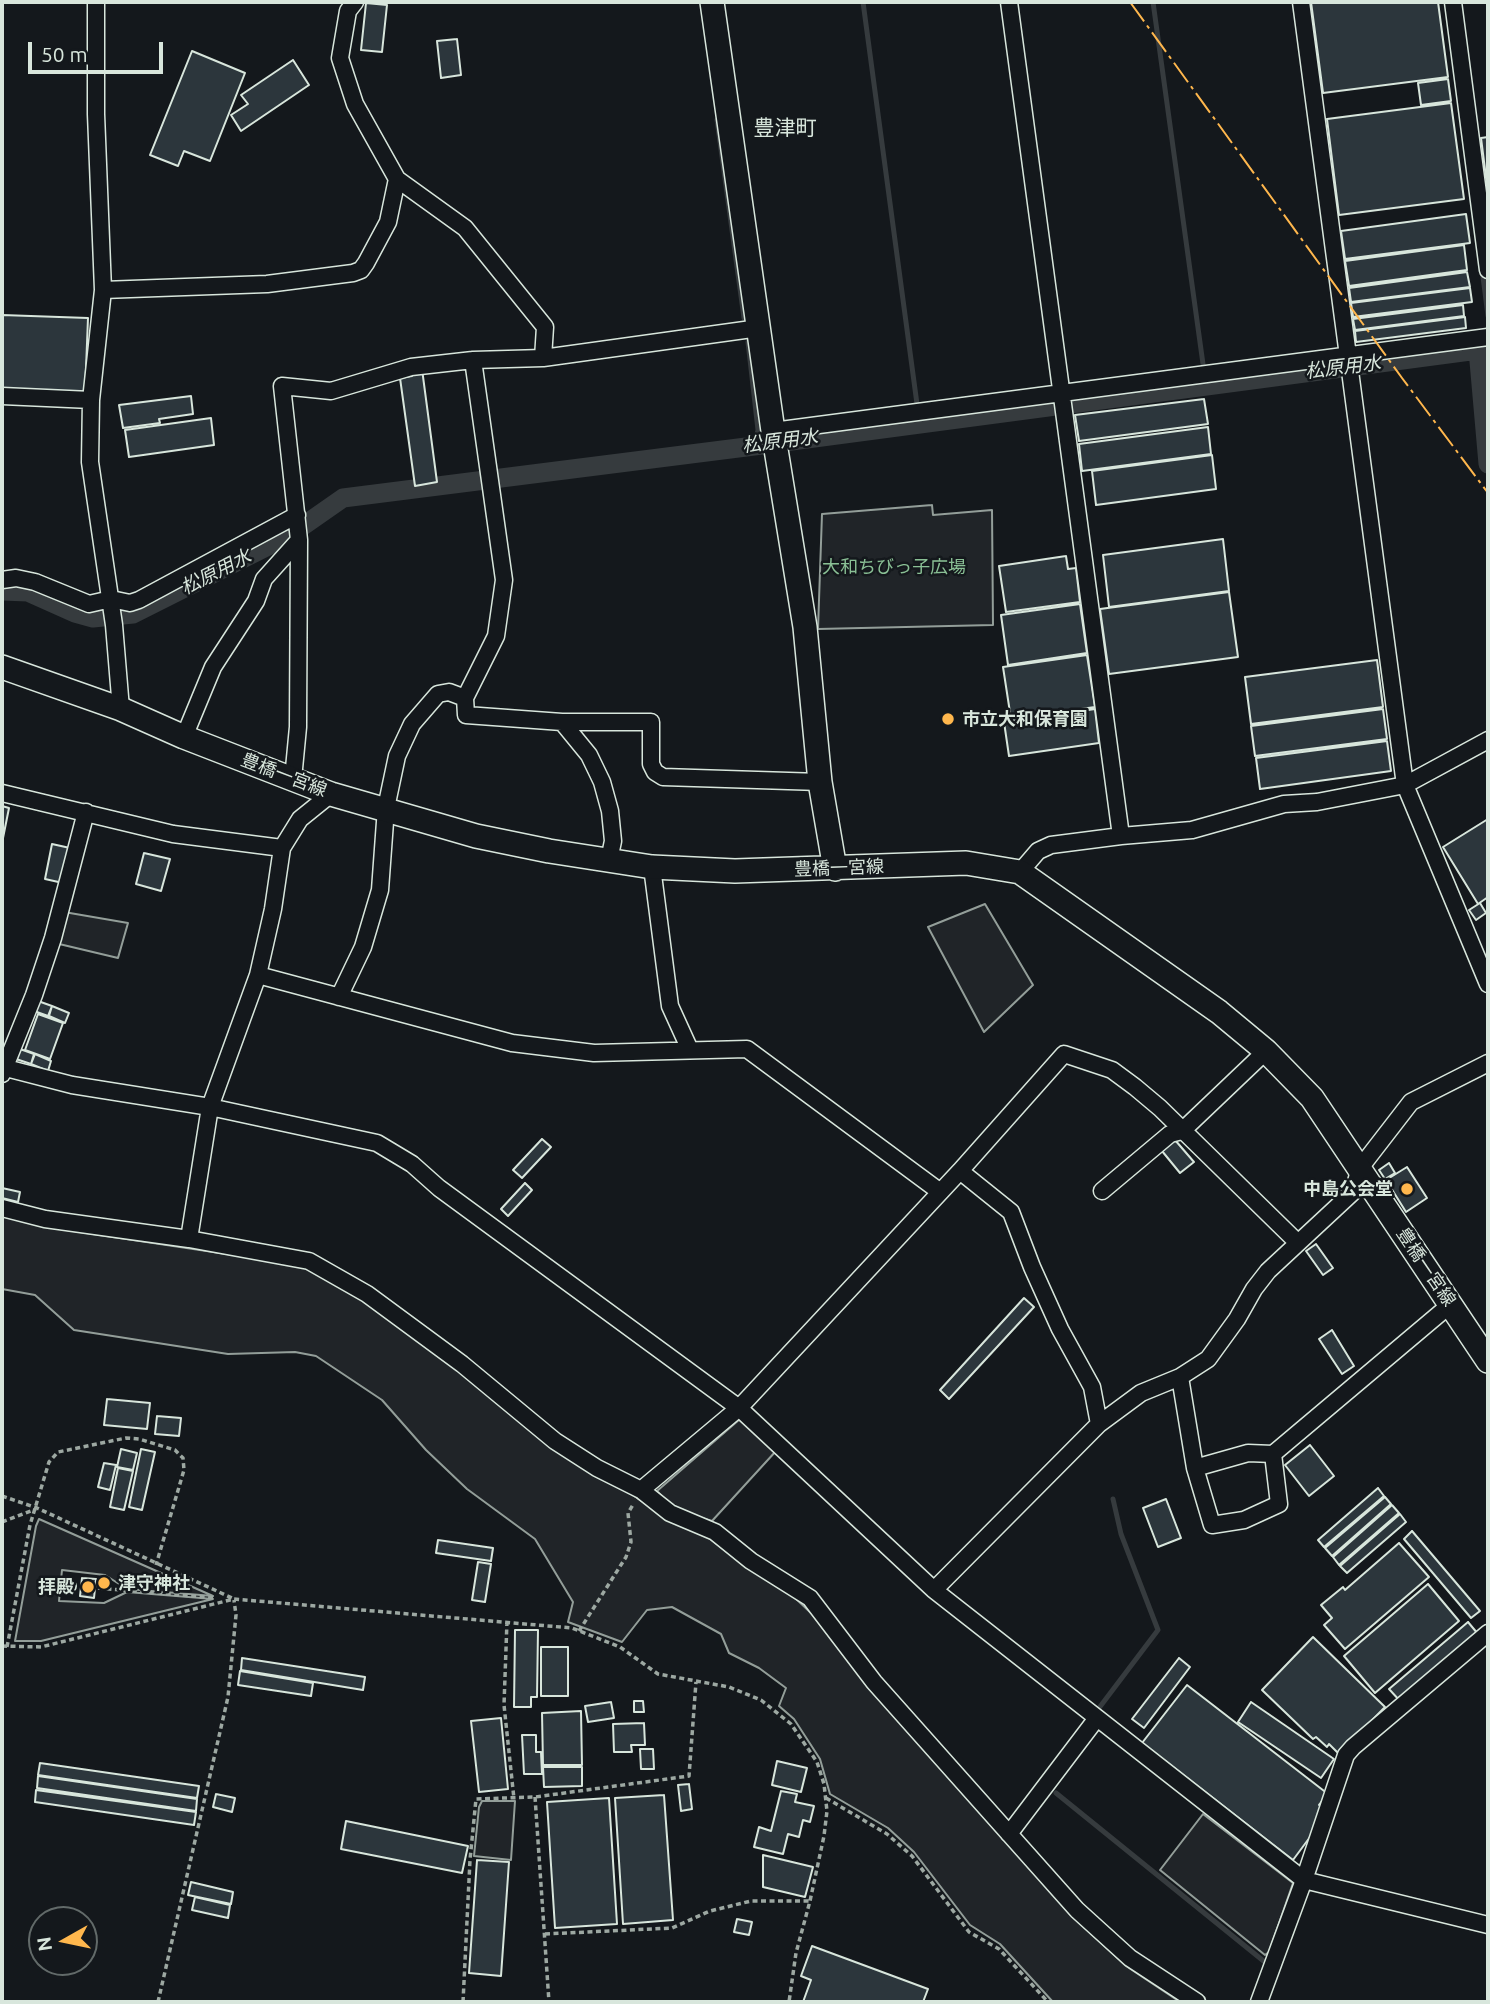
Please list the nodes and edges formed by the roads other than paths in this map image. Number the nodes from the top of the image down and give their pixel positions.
1 (96, 2) edge
2 (355, 2) edge
3 (712, 2) edge
4 (1009, 2) edge
5 (1301, 2) edge
6 (1453, 2) edge
7 (397, 179) junction
8 (1488, 270) edge
9 (103, 290) junction
10 (759, 328) junction
11 (1488, 337) edge
12 (1348, 355) junction
13 (543, 358) junction
14 (473, 360) junction
15 (1062, 392) junction
16 (2, 396) edge
17 (91, 400) junction
18 (773, 432) junction
19 (297, 515) junction
20 (299, 539) junction
21 (2, 580) edge
22 (111, 604) junction
23 (2, 667) edge
24 (465, 698) junction
25 (121, 709) junction
26 (562, 722) junction
27 (184, 737) junction
28 (1488, 740) edge
29 (293, 779) junction
30 (820, 782) junction
31 (1405, 785) junction
32 (2, 793) edge
33 (331, 794) junction
34 (386, 808) junction
35 (86, 812) junction
36 (1121, 836) junction
37 (282, 848) junction
38 (609, 860) junction
39 (652, 867) junction
40 (835, 869) junction
41 (1020, 872) junction
42 (258, 975) junction
43 (1488, 984) edge
44 (339, 997) junction
45 (690, 1050) junction
46 (1266, 1051) junction
47 (1488, 1063) edge
48 (2, 1070) edge
49 (210, 1107) junction
50 (1182, 1132) junction
51 (1360, 1168) junction
52 (960, 1171) junction
53 (939, 1191) junction
54 (1102, 1191) dead end
55 (2, 1208) edge
56 (189, 1239) junction
57 (1297, 1242) junction
58 (1451, 1304) junction
59 (1488, 1362) edge
60 (1180, 1377) junction
61 (739, 1408) junction
62 (1099, 1424) junction
63 (1273, 1454) junction
64 (1195, 1468) junction
65 (641, 1490) junction
66 (934, 1590) junction
67 (1487, 1636) edge
68 (1097, 1718) junction
69 (1009, 1834) junction
70 (1304, 1880) junction
71 (1488, 1925) edge
72 (1197, 2002) edge
73 (1259, 2002) edge

1 - 9 street
2 - 7 street
3 - 10 main road
4 - 15 street
5 - 12 street
6 - 8 street
7 - 9 street
7 - 13 street
9 - 17 street
10 - 13 street
10 - 18 main road
11 - 12 street
12 - 15 street
12 - 31 street
13 - 14 street
14 - 19 street
14 - 24 street
15 - 18 street
15 - 36 street
16 - 17 street
17 - 22 street
18 - 30 main road
19 - 20 street
19 - 22 street
20 - 27 street
20 - 29 street
21 - 22 street
22 - 25 street
23 - 25 main road, 豊橋一宮線
24 - 26 street
24 - 34 street
25 - 27 main road, 豊橋一宮線
26 - 30 street
26 - 38 street
27 - 29 main road, 豊橋一宮線
28 - 31 street
29 - 33 main road, 豊橋一宮線
30 - 40 main road
31 - 36 street
31 - 43 street
32 - 35 street
33 - 34 main road, 豊橋一宮線
33 - 37 street
34 - 38 main road, 豊橋一宮線
34 - 44 street
35 - 37 street
35 - 48 street
36 - 41 street
37 - 42 street
38 - 39 main road, 豊橋一宮線
39 - 40 main road, 豊橋一宮線
39 - 45 street
40 - 41 main road, 豊橋一宮線
41 - 46 main road, 豊橋一宮線
42 - 44 street
42 - 49 street
44 - 45 street
45 - 53 street
46 - 50 street
46 - 51 main road, 豊橋一宮線
47 - 51 street
48 - 49 street
49 - 56 street
49 - 61 street
50 - 52 street
50 - 54 street
50 - 57 street
51 - 57 street
51 - 58 main road, 豊橋一宮線
52 - 53 street
52 - 62 street
53 - 61 street
55 - 56 street
56 - 65 street
57 - 60 street
58 - 59 main road, 豊橋一宮線
58 - 63 street
60 - 62 street
60 - 64 street
61 - 65 street
61 - 66 street
62 - 66 street
63 - 64 street
63 - 64 street
65 - 69 street
66 - 68 street
67 - 70 street
68 - 69 street
68 - 70 street
69 - 72 street
70 - 71 street
70 - 73 street

